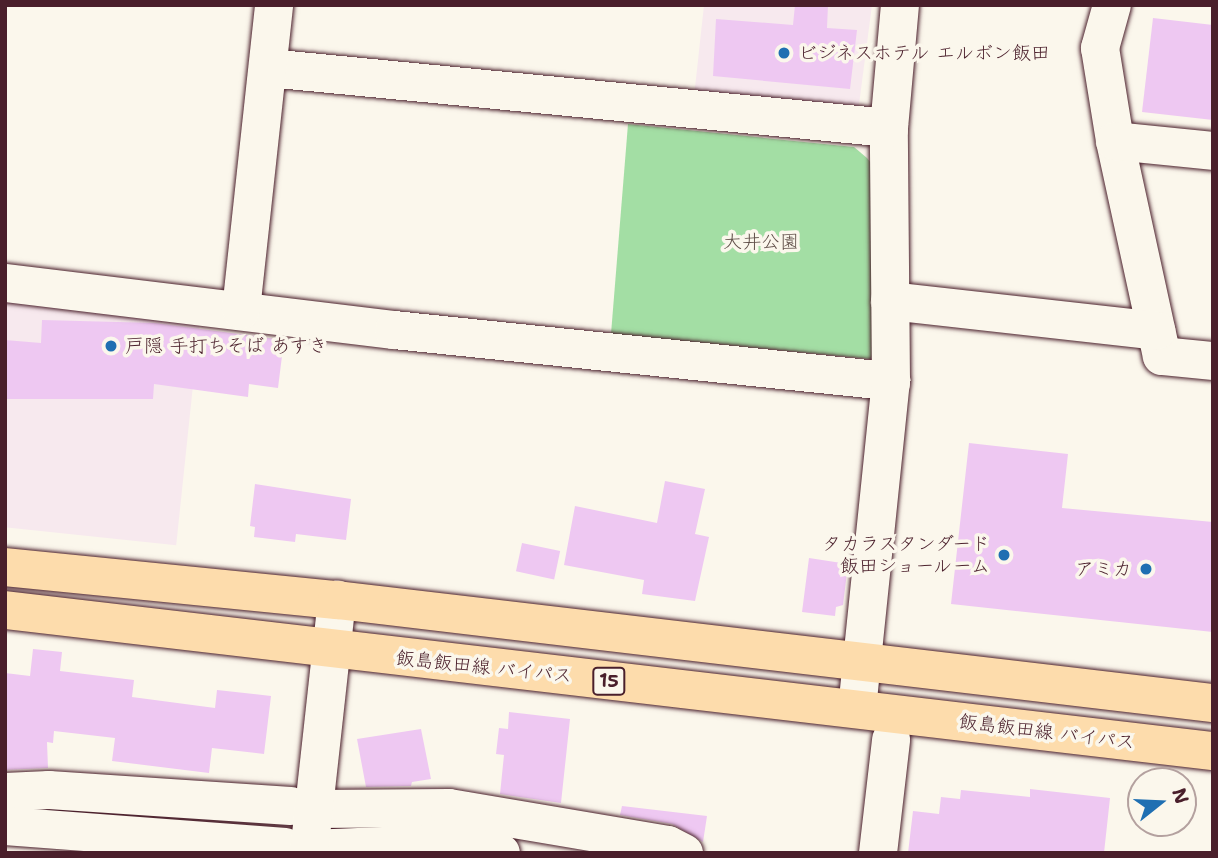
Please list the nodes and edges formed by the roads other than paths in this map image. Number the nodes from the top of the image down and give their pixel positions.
1 (274, 5) edge
2 (900, 5) edge
3 (1112, 5) edge
4 (268, 68) junction
5 (889, 128) junction
6 (1115, 141) junction
7 (1213, 151) edge
8 (5, 283) edge
9 (890, 301) junction
10 (241, 310) junction
11 (1156, 331) junction
12 (1213, 361) edge
13 (891, 381) junction
14 (5, 567) edge
15 (337, 600) junction
16 (5, 610) edge
17 (331, 649) junction
18 (860, 661) junction
19 (1213, 703) edge
20 (857, 709) junction
21 (891, 740) dead end
22 (1213, 751) edge
23 (5, 792) edge
24 (302, 808) junction
25 (5, 826) edge
26 (301, 849) edge
27 (501, 853) edge
28 (684, 853) edge
29 (878, 853) edge

1 - 4 street
2 - 5 street
3 - 6 street
4 - 5 street
4 - 10 street
5 - 9 street
6 - 7 street
6 - 11 street
8 - 10 street
9 - 11 street
9 - 13 street
10 - 13 street
11 - 12 street
13 - 18 street
14 - 15 main road
15 - 17 street
15 - 18 main road
16 - 17 main road, 飯島飯田線 バイパス / 15
17 - 20 main road, 飯島飯田線 バイパス / 15
17 - 24 street
18 - 19 main road
18 - 20 street
20 - 22 main road, 飯島飯田線 バイパス / 15
21 - 29 street
23 - 24 street
24 - 26 street
24 - 28 street
25 - 26 street
26 - 27 street

